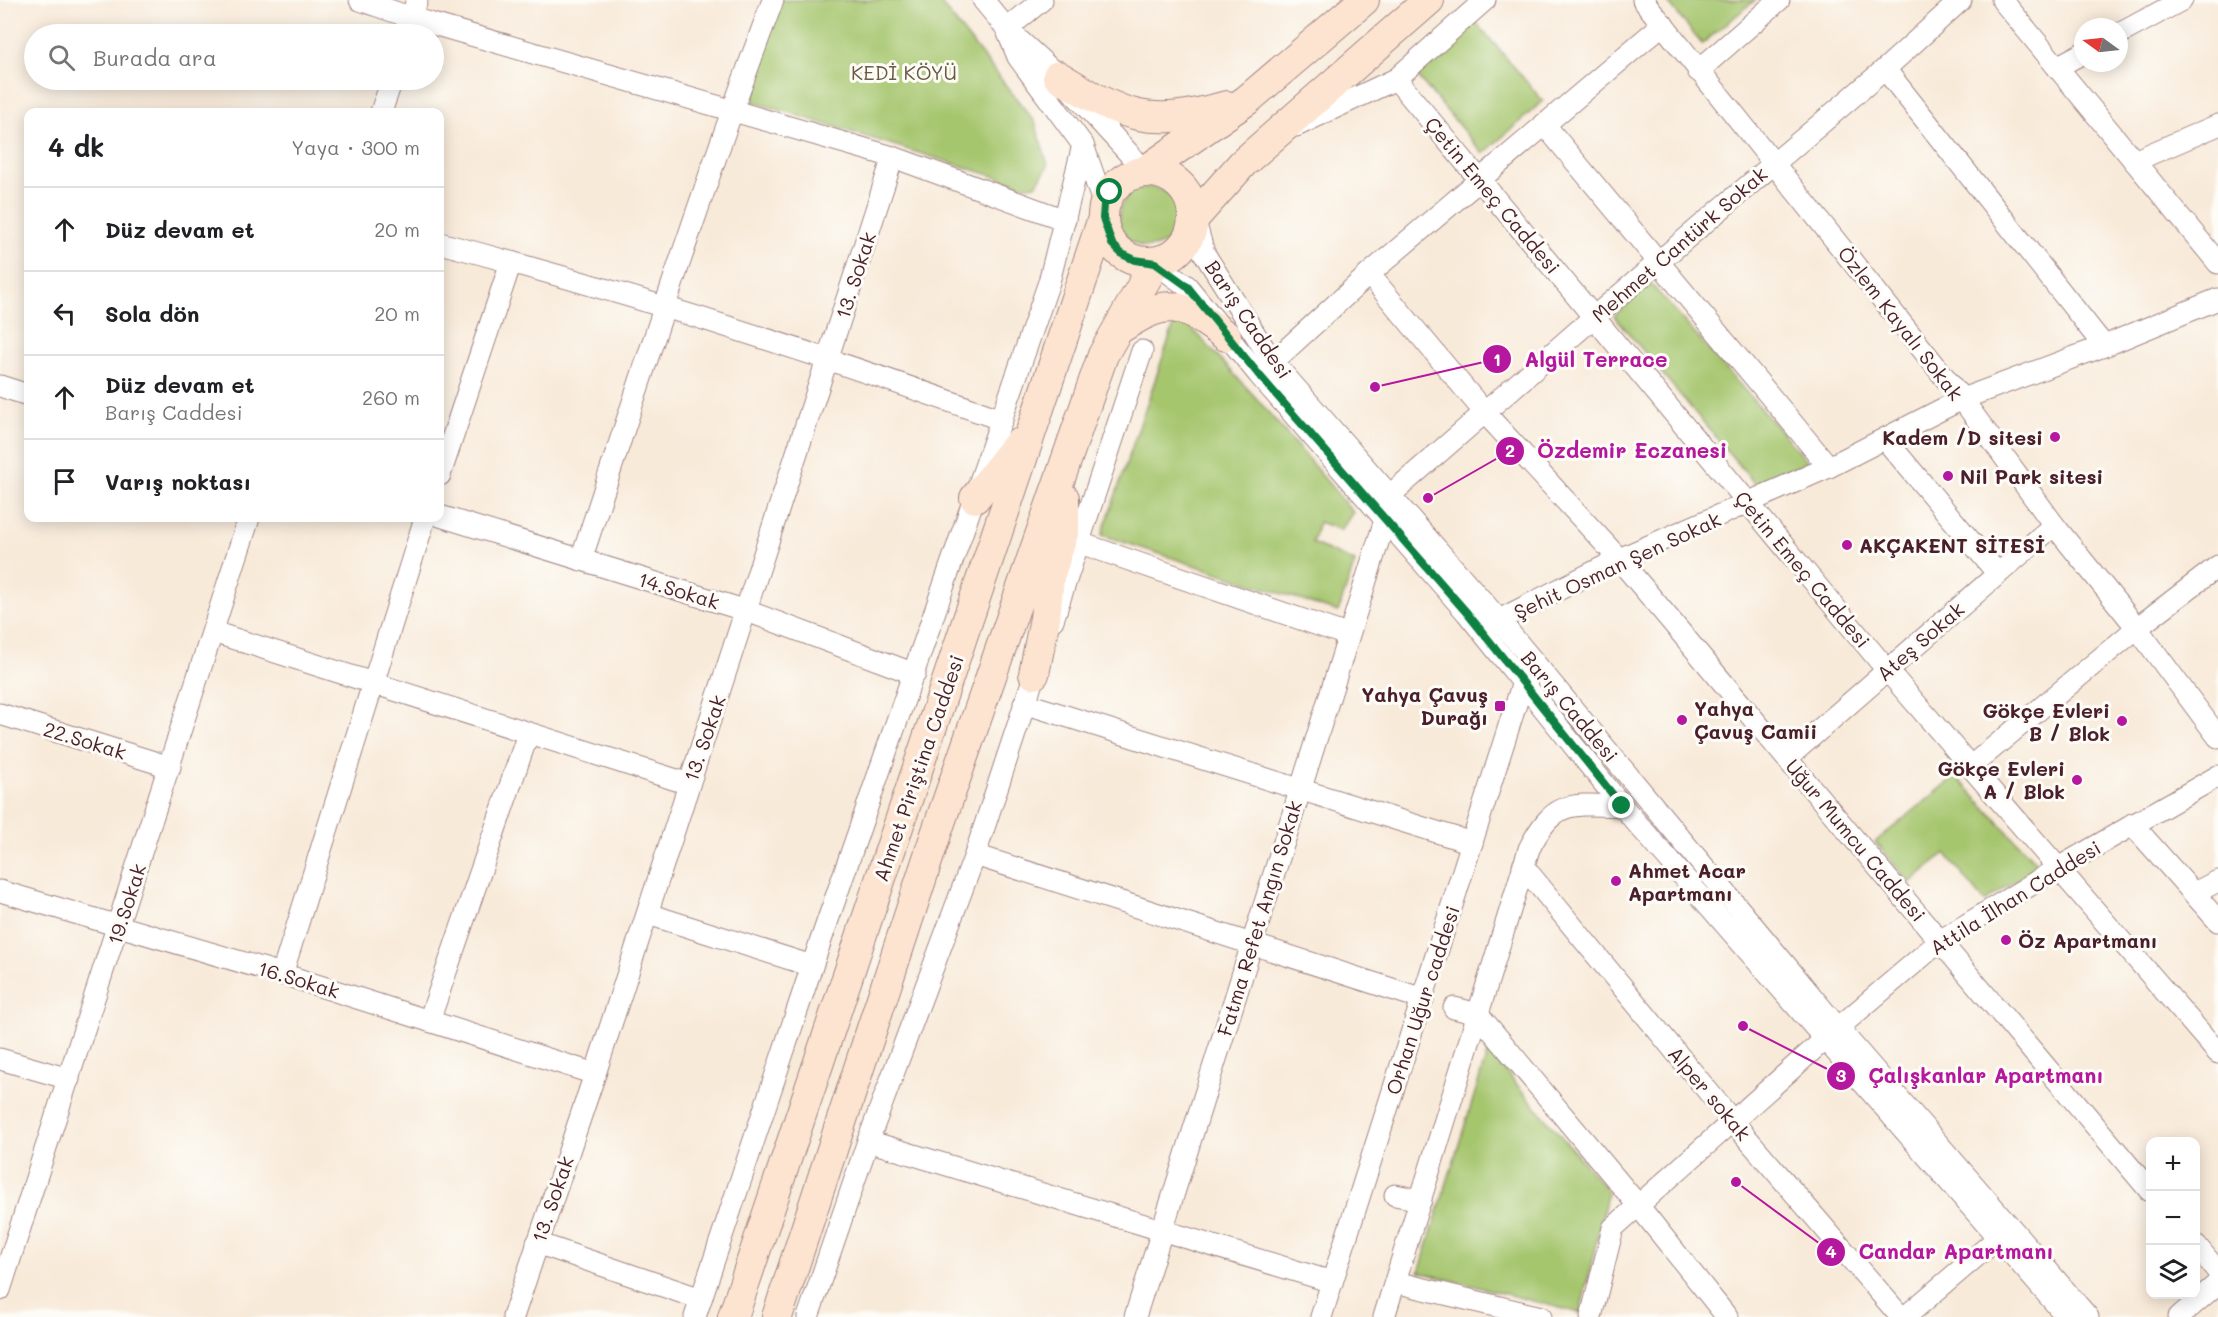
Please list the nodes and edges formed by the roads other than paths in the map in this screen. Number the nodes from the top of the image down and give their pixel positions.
1 (360, 0) edge
2 (772, 0) edge
3 (983, 0) edge
4 (1042, 0) edge
5 (1344, 0) edge
6 (1364, 0) edge
7 (1429, 0) edge
8 (1485, 0) edge
9 (1643, 0) edge
10 (1779, 0) edge
11 (1961, 0) edge
12 (2002, 0) edge
13 (2182, 0) edge
14 (412, 17) edge
15 (436, 24) edge
16 (1663, 24) junction
17 (444, 26) edge
18 (1006, 29) junction
19 (2128, 29) edge
20 (1301, 56) junction
21 (2074, 58) edge
22 (2057, 67) junction
23 (1885, 69) junction
24 (1698, 71) junction
25 (1058, 76) junction
26 (1396, 79) junction
27 (389, 90) edge
28 (1247, 100) junction
29 (382, 108) edge
30 (731, 110) junction
31 (1544, 124) junction
32 (2218, 124) edge
33 (1269, 139) junction
34 (1083, 145) junction
35 (893, 157) junction
36 (2134, 161) junction
37 (1774, 162) junction
38 (1145, 171) junction
39 (1480, 178) junction
40 (1103, 212) junction
41 (1194, 218) junction
42 (1065, 220) junction
43 (444, 244) edge
44 (511, 262) junction
45 (1658, 262) junction
46 (1155, 263) junction
47 (2218, 263) edge
48 (1369, 274) junction
49 (2218, 299) edge
50 (664, 308) junction
51 (1594, 317) junction
52 (1116, 330) junction
53 (1226, 336) junction
54 (2104, 346) junction
55 (1142, 351) dead end
56 (829, 358) junction
57 (1266, 368) junction
58 (0, 386) edge
59 (24, 394) edge
60 (1962, 399) junction
61 (1485, 413) junction
62 (1036, 417) junction
63 (1002, 420) junction
64 (1885, 439) junction
65 (444, 463) edge
66 (1065, 464) junction
67 (1829, 467) junction
68 (1389, 496) junction
69 (975, 498) junction
70 (1749, 504) junction
71 (444, 517) edge
72 (1385, 519) junction
73 (248, 522) edge
74 (424, 522) edge
75 (2054, 525) junction
76 (1080, 543) junction
77 (1619, 559) junction
78 (581, 560) junction
79 (2218, 566) edge
80 (1998, 574) junction
81 (747, 611) junction
82 (1499, 620) junction
83 (2137, 628) junction
84 (213, 632) junction
85 (1347, 635) junction
86 (1887, 670) junction
87 (915, 674) junction
88 (1034, 674) junction
89 (1523, 682) junction
90 (373, 684) junction
91 (1024, 703) junction
92 (0, 714) edge
93 (528, 734) junction
94 (2218, 738) edge
95 (1787, 758) junction
96 (171, 767) junction
97 (1970, 767) junction
98 (2218, 776) edge
99 (689, 784) junction
100 (1300, 788) junction
101 (1622, 806) junction
102 (2132, 824) junction
103 (1472, 843) junction
104 (975, 855) junction
105 (1523, 866) junction
106 (2058, 868) junction
107 (2218, 881) edge
108 (0, 891) edge
109 (2194, 893) junction
110 (648, 914) junction
111 (2218, 921) edge
112 (119, 926) junction
113 (1940, 941) junction
114 (1251, 942) junction
115 (812, 966) junction
116 (282, 974) junction
117 (1423, 999) junction
118 (1454, 1008) dead end
119 (1478, 1014) junction
120 (429, 1021) junction
121 (1831, 1034) junction
122 (2218, 1053) edge
123 (0, 1059) edge
124 (595, 1074) junction
125 (69, 1079) junction
126 (1734, 1123) junction
127 (868, 1141) junction
128 (2146, 1185) edge
129 (1395, 1195) dead end
130 (1421, 1200) junction
131 (1637, 1204) junction
132 (1163, 1229) junction
133 (1998, 1238) junction
134 (537, 1244) junction
135 (2200, 1250) edge
136 (2218, 1272) edge
137 (1332, 1282) junction
138 (1395, 1282) junction
139 (2218, 1283) edge
140 (0, 1290) edge
141 (698, 1308) edge
142 (513, 1317) edge
143 (733, 1317) edge
144 (777, 1317) edge
145 (808, 1317) edge
146 (1135, 1317) edge
147 (1321, 1317) edge
148 (1384, 1317) edge
149 (1540, 1317) edge
150 (1591, 1317) edge
151 (1727, 1317) edge
152 (1903, 1317) edge
153 (2067, 1317) edge
154 (2088, 1317) edge
155 (2179, 1317) edge

1 - 14 street
2 - 30 street
3 - 18 street
4 - 18 street
5 - 20 street
6 - 20 street
7 - 33 street
8 - 26 street
9 - 16 street, Özlem Kayalı Sokak
10 - 24 street
11 - 23 street, Mehmet Cantürk Sokak
12 - 22 street
13 - 19 street
14 - 15 street
16 - 24 street, Özlem Kayalı Sokak
16 - 31 street
17 - 30 street
18 - 25 street
18 - 34 street
20 - 28 street
21 - 22 street
22 - 36 street
23 - 37 street, Mehmet Cantürk Sokak
23 - 54 street
24 - 37 street, Özlem Kayalı Sokak
25 - 28 street
25 - 38 street
26 - 33 street
26 - 39 street, Çetin Emeç Caddesi
27 - 29 street
28 - 38 street
30 - 35 street
30 - 50 street
31 - 39 street
31 - 45 street
32 - 36 street
33 - 41 street
34 - 40 street
34 - 42 street
35 - 42 street
35 - 56 street, 13. Sokak
36 - 47 street
37 - 45 street, Mehmet Cantürk Sokak
37 - 60 street, Özlem Kayalı Sokak
38 - 40 street
38 - 41 street
39 - 48 street
39 - 51 street, Çetin Emeç Caddesi
40 - 46 street
40 - 62 street, Ahmet Piriştina Caddesi
41 - 46 street
41 - 57 street, Barış Caddesi
42 - 63 street
43 - 44 street
44 - 50 street
44 - 65 street
45 - 51 street, Mehmet Cantürk Sokak
45 - 67 street
46 - 52 street, Ahmet Piriştina Caddesi
46 - 53 street, Barış Caddesi
48 - 57 street
48 - 61 street, Uğur Mumcu Caddesi
49 - 54 street, Şehit Osman Şen Sokak
50 - 56 street
50 - 78 street
51 - 61 street, Mehmet Cantürk Sokak
51 - 70 street, Çetin Emeç Caddesi
52 - 53 street
52 - 66 street, Ahmet Piriştina Caddesi
53 - 57 street, Barış Caddesi
54 - 60 street, Şehit Osman Şen Sokak
55 - 76 street
56 - 63 street
56 - 81 street, 13. Sokak
57 - 68 street, Barış Caddesi
57 - 72 street, Barış Caddesi
58 - 59 street
60 - 64 street, Şehit Osman Şen Sokak
60 - 75 street, Özlem Kayalı Sokak
61 - 68 street, Mehmet Cantürk Sokak
61 - 77 street, Uğur Mumcu Caddesi
62 - 69 street
62 - 143 street, Ahmet Piriştina Caddesi
63 - 69 street
64 - 67 street, Şehit Osman Şen Sokak
64 - 80 street
66 - 88 street
66 - 144 street, Ahmet Piriştina Caddesi
67 - 70 street, Şehit Osman Şen Sokak
68 - 72 street
68 - 82 street, Barış Caddesi
69 - 87 street
70 - 77 street, Şehit Osman Şen Sokak
70 - 86 street, Çetin Emeç Caddesi
71 - 78 street, 14.Sokak
72 - 85 street, Fatma Refet Angın Sokak
72 - 89 street, Barış Caddesi
73 - 84 street, 19.Sokak
74 - 90 street
75 - 80 street, Ateş Sokak
75 - 83 street, Özlem Kayalı Sokak
76 - 85 street
76 - 88 street
77 - 82 street, Şehit Osman Şen Sokak
77 - 95 street, Uğur Mumcu Caddesi
78 - 81 street, 14.Sokak
79 - 83 street
80 - 86 street, Ateş Sokak
81 - 87 street, 14.Sokak
81 - 99 street, 13. Sokak
82 - 121 street, Barış Caddesi
83 - 94 street, Özlem Kayalı Sokak
83 - 97 street
84 - 90 street
84 - 96 street, 19.Sokak
85 - 100 street, Fatma Refet Angın Sokak
86 - 95 street, Ateş Sokak
86 - 97 street, Çetin Emeç Caddesi
87 - 115 street
88 - 91 street
89 - 101 street, Barış Caddesi
89 - 103 street, Orhan Uğur caddesi
90 - 93 street
90 - 116 street
91 - 100 street
91 - 104 street
92 - 96 street, 22.Sokak
93 - 99 street
93 - 120 street
95 - 113 street, Uğur Mumcu Caddesi
96 - 112 street, 19.Sokak
97 - 106 street, Çetin Emeç Caddesi
98 - 102 street, Attila İlhan Caddesi
99 - 110 street, 13. Sokak
100 - 103 street
100 - 114 street, Fatma Refet Angın Sokak
101 - 105 street
101 - 121 street, Barış Caddesi
102 - 106 street, Attila İlhan Caddesi
102 - 109 street
103 - 117 street, Orhan Uğur caddesi
104 - 114 street
104 - 127 street
105 - 119 street
105 - 126 street, Alper sokak
106 - 113 street, Attila İlhan Caddesi
106 - 122 street, Çetin Emeç Caddesi
107 - 109 street
108 - 112 street, 16.Sokak
109 - 111 street
110 - 115 street
110 - 124 street, 13. Sokak
112 - 116 street, 16.Sokak
112 - 125 street, 19.Sokak
113 - 121 street, Attila İlhan Caddesi
113 - 128 street, Uğur Mumcu Caddesi
114 - 117 street
114 - 132 street, Fatma Refet Angın Sokak
115 - 141 street
116 - 120 street, 16.Sokak
117 - 137 street, Orhan Uğur caddesi
118 - 119 street
119 - 130 street
119 - 131 street
120 - 124 street, 16.Sokak
121 - 126 street, Attila İlhan Caddesi
121 - 133 street, Barış Caddesi
121 - 154 street, Barış Caddesi
123 - 125 street
124 - 134 street, 13. Sokak
125 - 140 street, 19.Sokak
126 - 131 street, Attila İlhan Caddesi
126 - 152 street, Alper sokak
127 - 132 street
127 - 145 street
129 - 130 street
130 - 138 street
131 - 150 street, Attila İlhan Caddesi
131 - 151 street
132 - 137 street
132 - 146 street, Fatma Refet Angın Sokak
133 - 152 street
133 - 153 street, Barış Caddesi
134 - 141 street
134 - 142 street, 13. Sokak
135 - 136 street
137 - 147 street, Orhan Uğur caddesi
138 - 148 street
138 - 149 street
139 - 155 street

